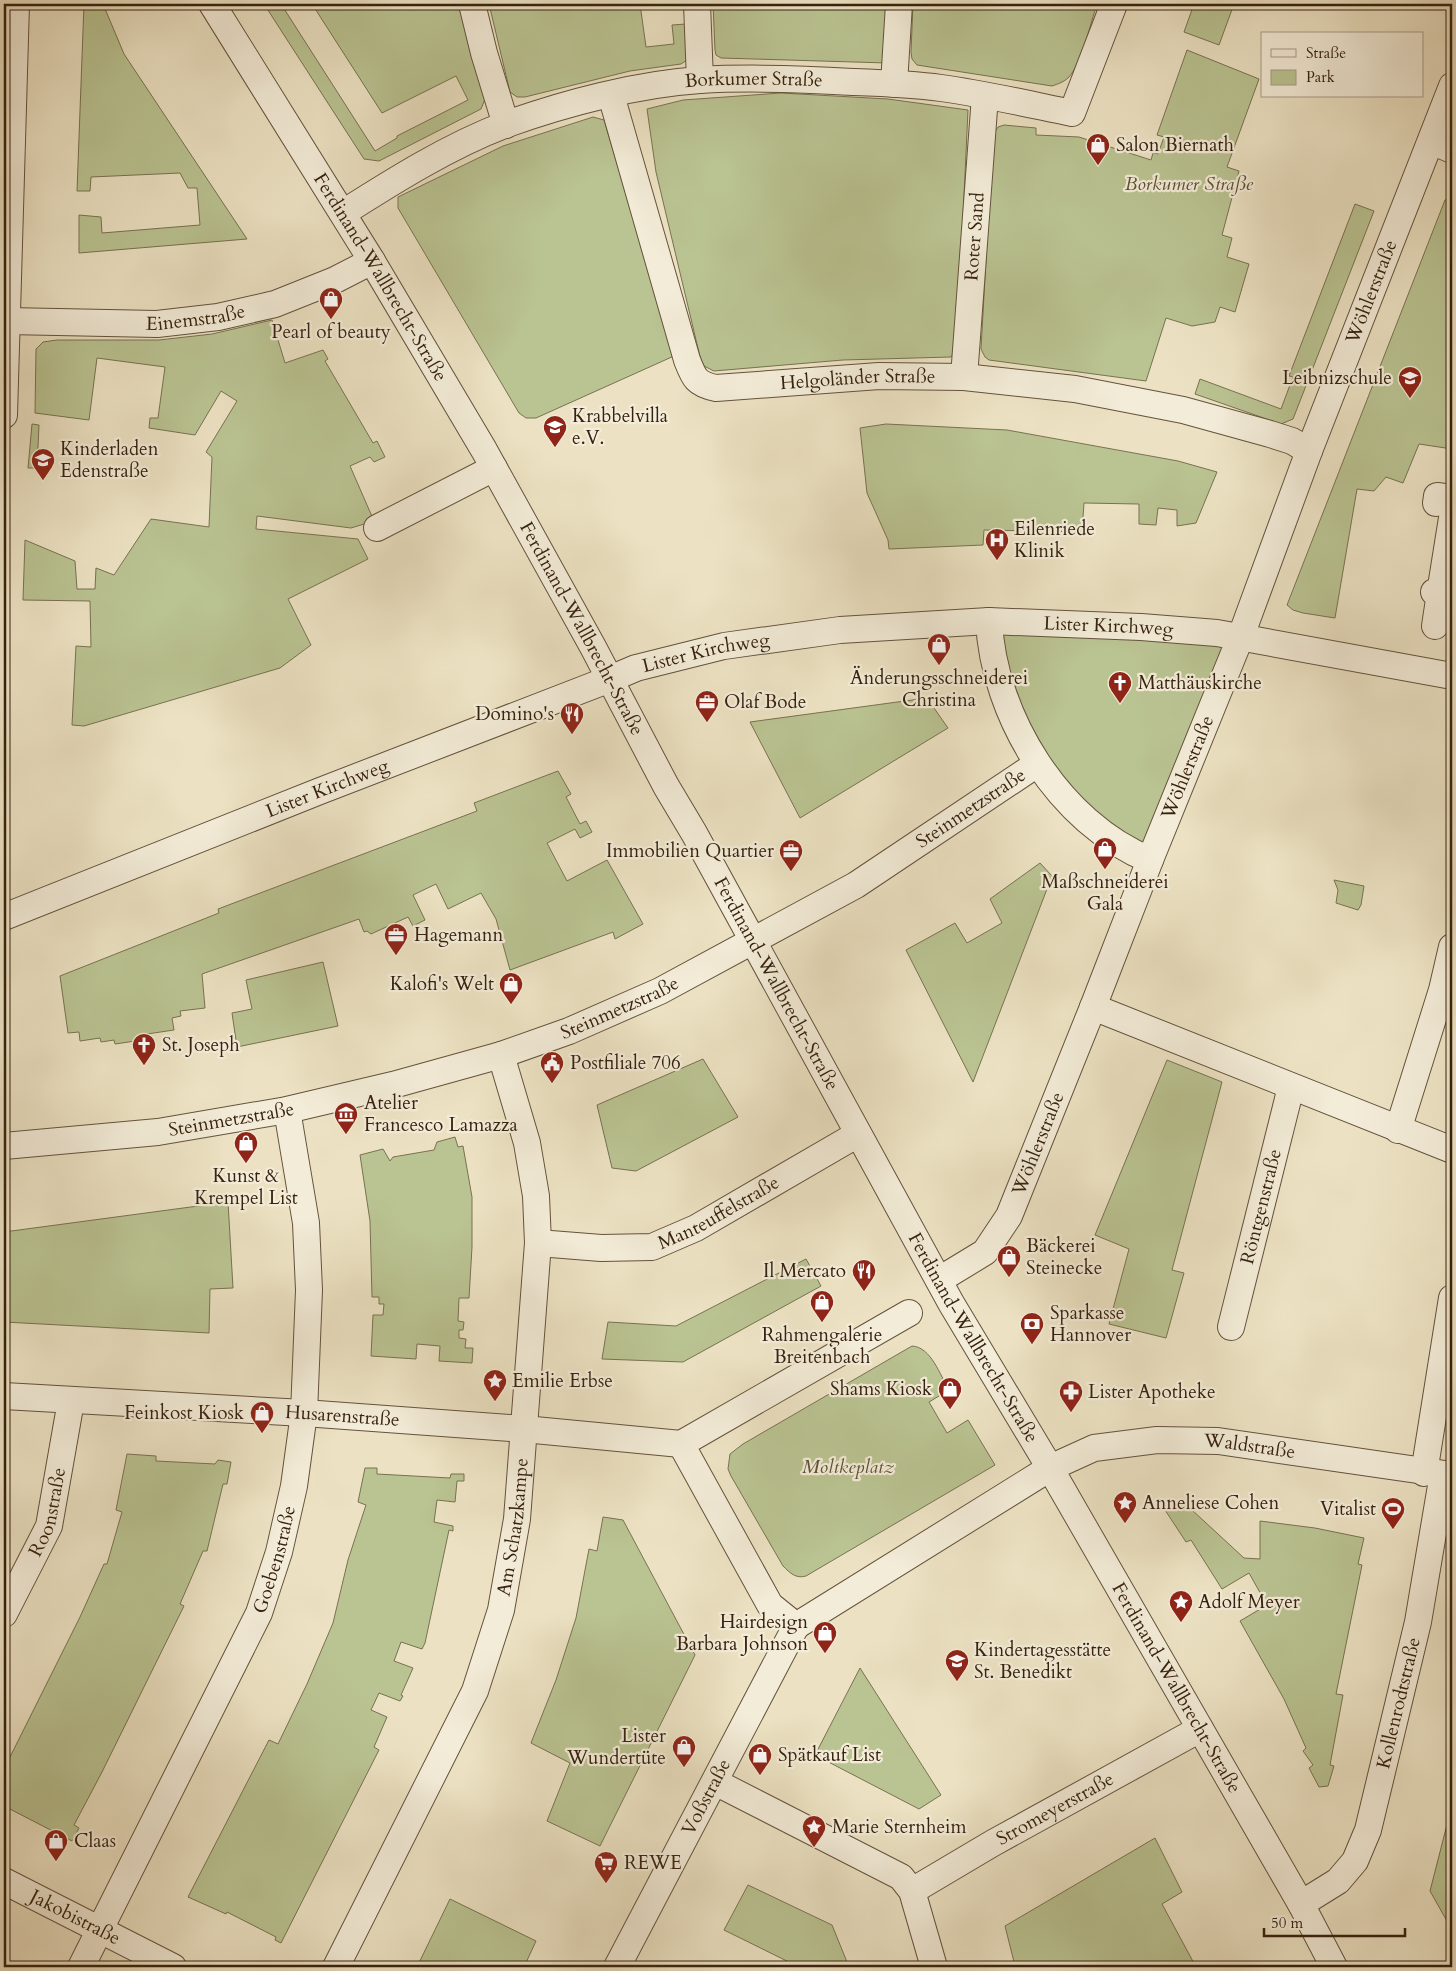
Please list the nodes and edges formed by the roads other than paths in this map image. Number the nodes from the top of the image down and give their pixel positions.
1 (16, 4) edge
2 (212, 4) edge
3 (472, 4) edge
4 (697, 4) edge
5 (899, 4) edge
6 (1114, 4) edge
7 (700, 80) junction
8 (894, 84) junction
9 (1452, 86) edge
10 (611, 95) junction
11 (984, 96) junction
12 (506, 125) junction
13 (1442, 146) edge
14 (343, 213) junction
15 (372, 261) junction
16 (8, 320) junction
17 (964, 377) junction
18 (4, 415) edge
19 (1309, 451) junction
20 (494, 468) junction
21 (1447, 506) edge
22 (377, 528) dead end
23 (989, 621) junction
24 (1436, 626) dead end
25 (1241, 636) junction
26 (1452, 676) edge
27 (610, 680) junction
28 (1037, 764) junction
29 (1150, 860) junction
30 (4, 917) edge
31 (752, 941) junction
32 (1452, 948) edge
33 (1093, 1007) junction
34 (502, 1055) junction
35 (1291, 1087) junction
36 (286, 1110) junction
37 (1398, 1130) junction
38 (858, 1134) junction
39 (4, 1146) edge
40 (1452, 1150) edge
41 (538, 1243) junction
42 (939, 1280) junction
43 (1452, 1298) edge
44 (910, 1313) dead end
45 (1230, 1327) dead end
46 (4, 1396) edge
47 (71, 1400) junction
48 (304, 1413) junction
49 (524, 1428) junction
50 (681, 1444) junction
51 (1050, 1468) junction
52 (1440, 1474) edge
53 (4, 1614) edge
54 (796, 1626) junction
55 (1200, 1729) junction
56 (716, 1782) junction
57 (4, 1881) edge
58 (912, 1891) junction
59 (1301, 1904) junction
60 (100, 1929) junction
61 (622, 1966) edge
62 (81, 1967) edge
63 (173, 1967) edge
64 (336, 1967) edge
65 (934, 1967) edge
66 (1334, 1967) edge

1 - 16 street
2 - 14 street, Ferdinand-Wallbrecht-Straße
3 - 12 street
4 - 7 street
5 - 8 street
6 - 11 street, Borkumer Straße
7 - 8 street, Borkumer Straße
7 - 10 street, Borkumer Straße
8 - 11 street, Borkumer Straße
9 - 13 street, Wöhlerstraße
10 - 12 street, Borkumer Straße
10 - 17 street, Helgoländer Straße
11 - 17 street, Roter Sand
12 - 14 street, Borkumer Straße
13 - 19 street, Wöhlerstraße
14 - 15 street, Ferdinand-Wallbrecht-Straße
15 - 16 street, Einemstraße
15 - 20 street, Ferdinand-Wallbrecht-Straße
16 - 18 street
17 - 19 street, Helgoländer Straße
19 - 25 street, Wöhlerstraße
20 - 22 street
20 - 27 street, Ferdinand-Wallbrecht-Straße
21 - 24 street
23 - 25 street, Lister Kirchweg
23 - 27 street, Lister Kirchweg
23 - 28 street
25 - 26 street, Lister Kirchweg
25 - 29 street, Wöhlerstraße
27 - 30 street, Lister Kirchweg
27 - 31 street, Ferdinand-Wallbrecht-Straße
28 - 29 street
28 - 31 street, Steinmetzstraße
29 - 33 street, Wöhlerstraße
31 - 34 street, Steinmetzstraße
31 - 38 street, Ferdinand-Wallbrecht-Straße
32 - 37 street
33 - 35 street
33 - 42 street, Wöhlerstraße
34 - 36 street, Steinmetzstraße
34 - 41 street, Am Schatzkampe
35 - 37 street
35 - 45 street, Röntgenstraße
36 - 39 street, Steinmetzstraße
36 - 48 street, Goebenstraße
37 - 40 street
38 - 41 street, Manteuffelstraße
38 - 42 street, Ferdinand-Wallbrecht-Straße
41 - 49 street, Am Schatzkampe
42 - 51 street, Ferdinand-Wallbrecht-Straße
43 - 52 street, Kollenrodtstraße
44 - 50 street
46 - 47 street, Husarenstraße
47 - 48 street, Husarenstraße
47 - 53 street, Roonstraße
48 - 49 street, Husarenstraße
48 - 60 street, Goebenstraße
49 - 50 street, Husarenstraße
49 - 64 street, Am Schatzkampe
50 - 54 street
51 - 52 street, Waldstraße
51 - 54 street
51 - 55 street, Ferdinand-Wallbrecht-Straße
52 - 59 street, Kollenrodtstraße
54 - 56 street, Voßstraße
55 - 58 street, Stromeyerstraße
55 - 59 street, Ferdinand-Wallbrecht-Straße
56 - 58 street
56 - 61 street, Voßstraße
57 - 60 street, Jakobistraße
58 - 65 street
59 - 66 street, Ferdinand-Wallbrecht-Straße
60 - 62 street, Goebenstraße
60 - 63 street, Jakobistraße

